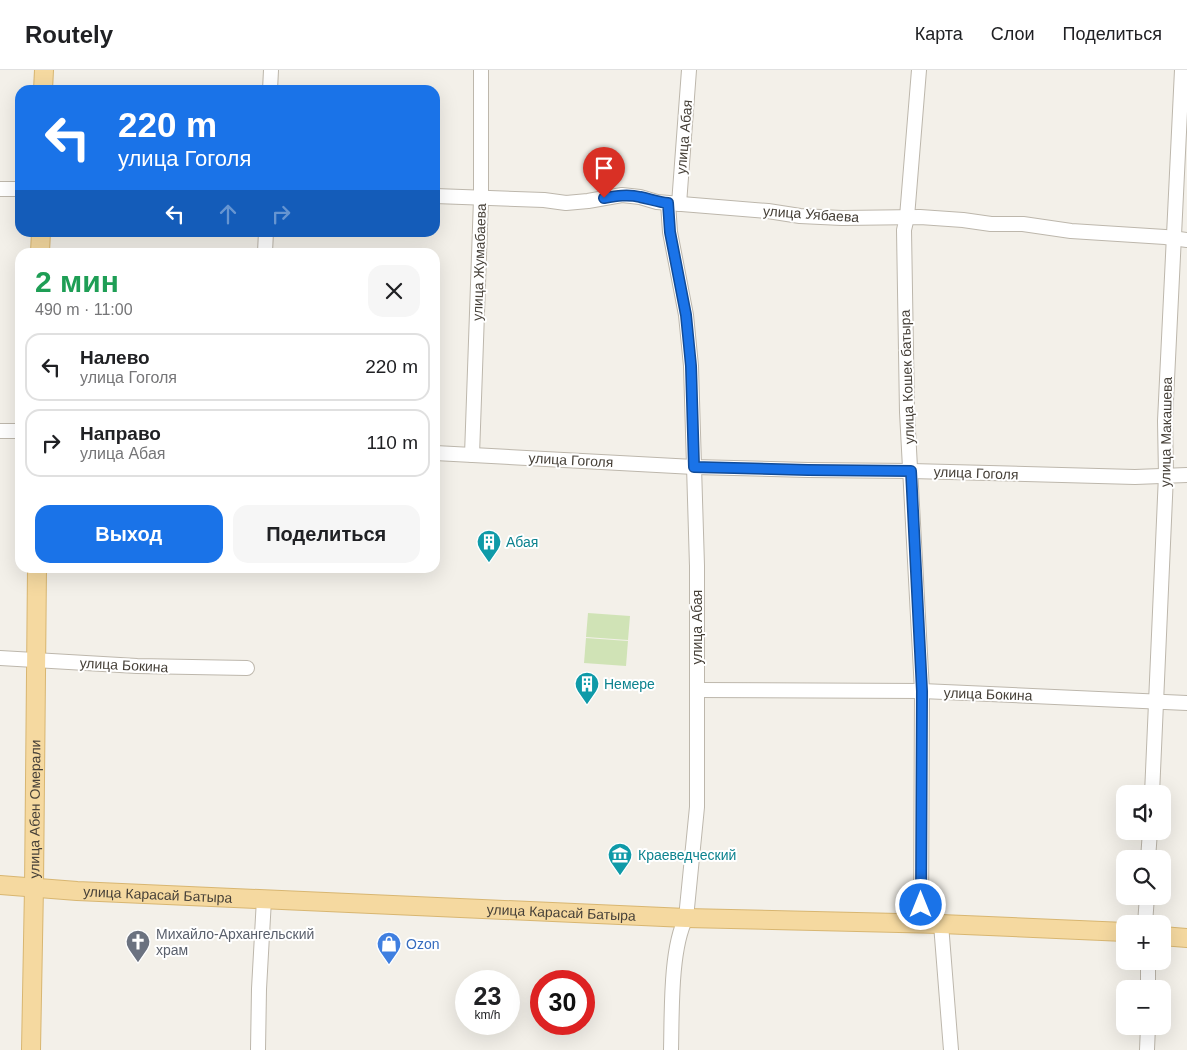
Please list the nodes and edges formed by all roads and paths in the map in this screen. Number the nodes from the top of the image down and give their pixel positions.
1 (44, 70) edge
2 (271, 70) edge
3 (481, 70) edge
4 (689, 70) edge
5 (919, 70) edge
6 (1182, 70) edge
7 (43, 85) edge
8 (270, 85) edge
9 (0, 189) edge
10 (15, 189) edge
11 (440, 196) edge
12 (482, 198) junction
13 (673, 204) junction
14 (907, 217) junction
15 (1181, 240) edge
16 (0, 431) edge
17 (15, 431) edge
18 (440, 453) edge
19 (472, 455) junction
20 (694, 467) junction
21 (911, 471) junction
22 (1187, 475) edge
23 (1166, 476) junction
24 (37, 573) edge
25 (0, 658) edge
26 (36, 660) junction
27 (247, 668) dead end
28 (698, 690) junction
29 (922, 691) junction
30 (1156, 701) junction
31 (1187, 703) edge
32 (1152, 785) edge
33 (0, 885) edge
34 (34, 887) junction
35 (264, 899) junction
36 (686, 918) junction
37 (920, 924) junction
38 (942, 924) junction
39 (1116, 932) edge
40 (1171, 937) edge
41 (1187, 938) edge
42 (1148, 1035) edge
43 (31, 1050) edge
44 (258, 1050) edge
45 (671, 1050) edge
46 (951, 1050) edge
47 (1147, 1050) edge

1 - 7 main road
2 - 8 street
3 - 12 street, улица Жумабаева
4 - 13 street, улица Абая
5 - 14 street, улица Кошек батыра
6 - 15 street, улица Макашева
9 - 10 street
11 - 12 street, улица Уябаева
12 - 13 street, улица Уябаева
12 - 19 street, улица Жумабаева
13 - 14 street, улица Уябаева
13 - 20 street, улица Абая
14 - 15 street, улица Уябаева
14 - 21 street, улица Кошек батыра
15 - 23 street, улица Макашева
16 - 17 street
18 - 19 street, улица Гоголя
19 - 20 street, улица Гоголя
20 - 21 street, улица Гоголя
20 - 28 street, улица Абая
21 - 23 street, улица Гоголя
21 - 29 street, улица Кошек батыра
22 - 23 street, улица Гоголя
23 - 30 street, улица Макашева
24 - 26 main road, улица Абен Омерали
25 - 26 street, улица Бокина
26 - 27 street, улица Бокина
26 - 34 main road, улица Абен Омерали
28 - 29 street, улица Бокина
28 - 36 street, улица Абая
29 - 30 street, улица Бокина
29 - 37 street, улица Кошек батыра
30 - 31 street, улица Бокина
30 - 32 street, улица Макашева
33 - 34 main road, улица Карасай Батыра
34 - 35 main road, улица Карасай Батыра
34 - 43 main road, улица Абен Омерали
35 - 36 main road, улица Карасай Батыра
35 - 44 street
36 - 37 main road, улица Карасай Батыра
36 - 45 street, улица Абая
37 - 38 main road, улица Карасай Батыра
38 - 39 main road, улица Карасай Батыра
38 - 46 street
40 - 41 main road
42 - 47 street

